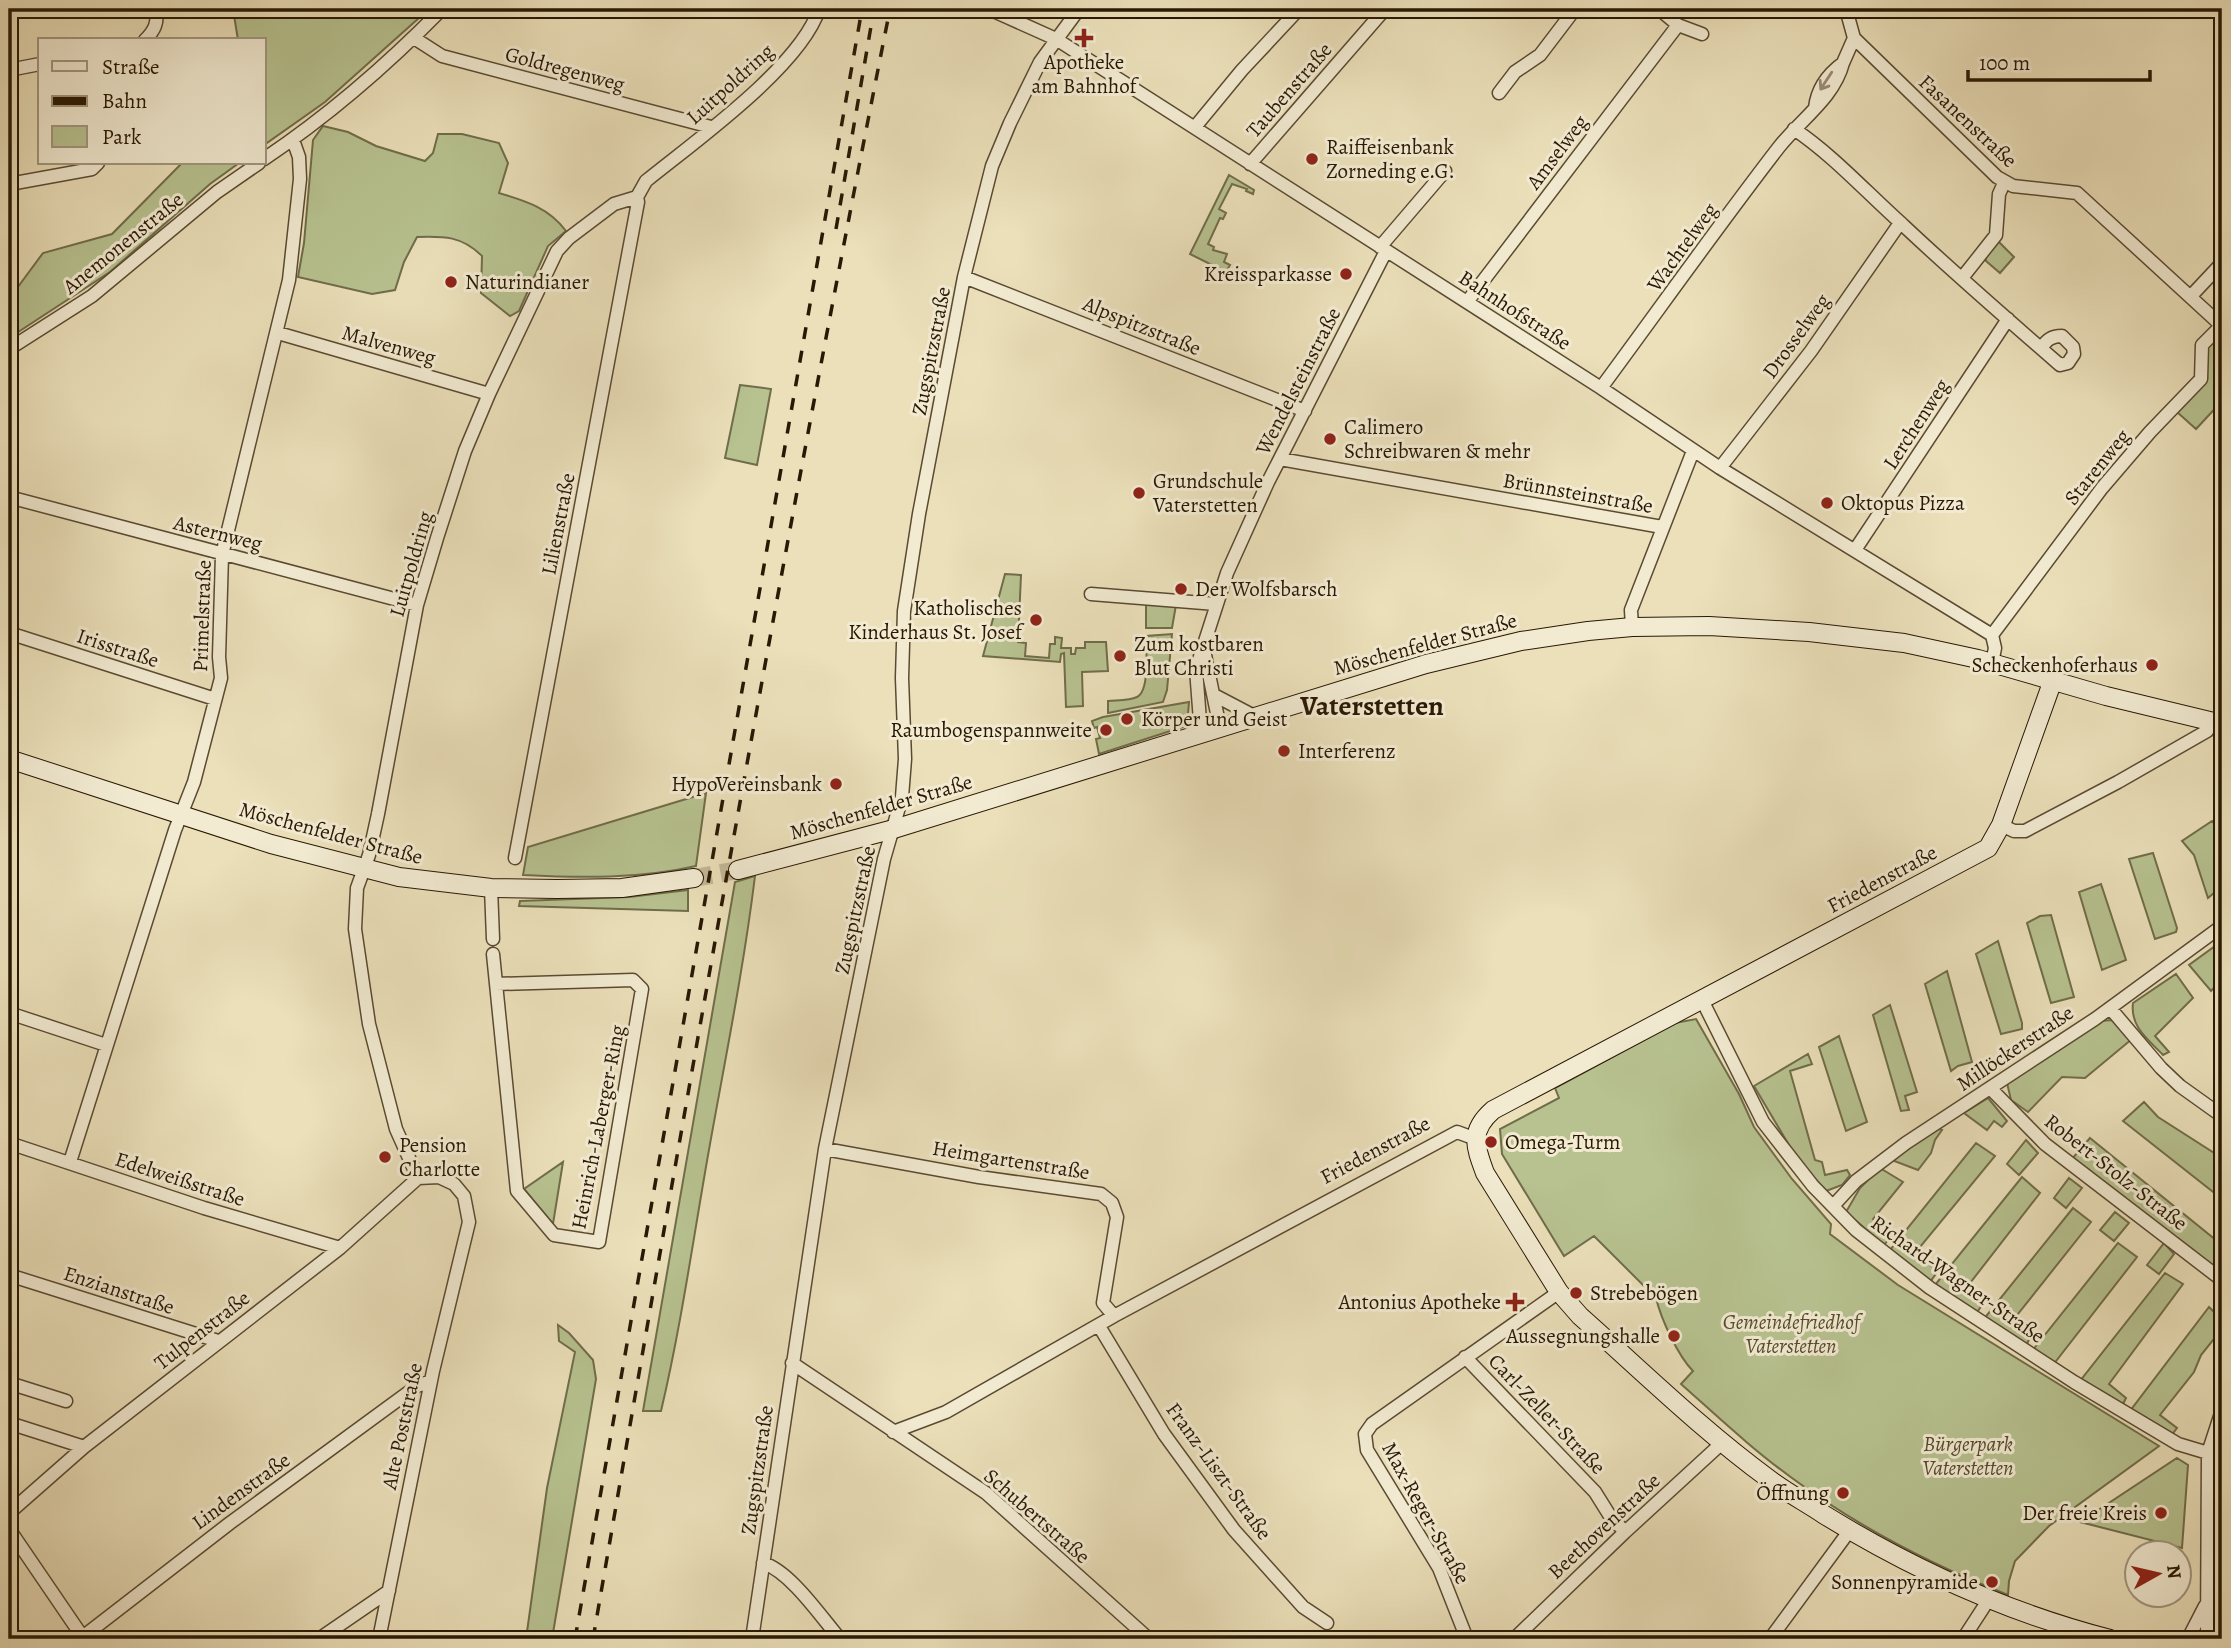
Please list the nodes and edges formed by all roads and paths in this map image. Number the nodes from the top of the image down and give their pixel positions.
1 (156, 9) edge
2 (442, 9) edge
3 (818, 9) edge
4 (989, 9) edge
5 (1079, 9) edge
6 (1298, 9) edge
7 (1385, 9) edge
8 (1575, 9) edge
9 (1659, 9) edge
10 (1846, 9) edge
11 (1678, 25) junction
12 (1702, 34) dead end
13 (147, 38) edge
14 (414, 38) junction
15 (1854, 38) junction
16 (1056, 39) junction
17 (38, 64) edge
18 (9, 70) edge
19 (1499, 93) dead end
20 (711, 127) junction
21 (1195, 127) junction
22 (1794, 129) junction
23 (293, 140) junction
24 (266, 158) edge
25 (97, 164) edge
26 (258, 164) edge
27 (1250, 164) junction
28 (1445, 171) dead end
29 (2004, 183) junction
30 (9, 192) edge
31 (637, 198) junction
32 (1900, 223) junction
33 (1383, 249) junction
34 (2222, 263) edge
35 (964, 277) junction
36 (1962, 278) junction
37 (2191, 296) junction
38 (1467, 302) junction
39 (2008, 319) junction
40 (2222, 325) edge
41 (278, 332) junction
42 (2040, 348) dead end
43 (9, 349) edge
44 (1601, 388) junction
45 (489, 394) junction
46 (1305, 411) junction
47 (1693, 451) junction
48 (1280, 459) junction
49 (1720, 468) junction
50 (9, 498) edge
51 (1662, 527) junction
52 (1855, 550) junction
53 (222, 555) junction
54 (1091, 594) dead end
55 (1216, 604) junction
56 (417, 605) junction
57 (1632, 627) junction
58 (9, 633) edge
59 (1992, 635) junction
60 (1203, 646) junction
61 (1985, 661) junction
62 (2053, 680) junction
63 (1214, 695) junction
64 (215, 699) junction
65 (1254, 716) junction
66 (2217, 723) edge
67 (1220, 728) junction
68 (1201, 734) junction
69 (9, 759) edge
70 (181, 814) junction
71 (2001, 825) junction
72 (894, 830) junction
73 (515, 858) dead end
74 (364, 869) junction
75 (738, 870) tunnel mouth
76 (694, 878) tunnel mouth
77 (491, 888) junction
78 (2222, 926) edge
79 (493, 939) dead end
80 (493, 954) dead end
81 (496, 984) junction
82 (1702, 1000) junction
83 (2110, 1008) junction
84 (9, 1013) edge
85 (106, 1045) junction
86 (1991, 1089) junction
87 (2222, 1116) edge
88 (1476, 1139) junction
89 (9, 1143) edge
90 (825, 1149) junction
91 (70, 1162) junction
92 (418, 1178) junction
93 (1833, 1206) junction
94 (340, 1248) junction
95 (9, 1275) edge
96 (2222, 1280) edge
97 (1559, 1292) junction
98 (1114, 1316) junction
99 (1099, 1326) junction
100 (218, 1341) junction
101 (1465, 1357) junction
102 (792, 1363) junction
103 (431, 1381) junction
104 (9, 1383) edge
105 (66, 1401) dead end
106 (2222, 1410) edge
107 (9, 1423) edge
108 (893, 1432) junction
109 (1722, 1443) junction
110 (83, 1447) junction
111 (2208, 1453) junction
112 (9, 1513) edge
113 (9, 1529) edge
114 (1850, 1530) junction
115 (1625, 1532) junction
116 (764, 1563) junction
117 (389, 1591) junction
118 (1989, 1599) junction
119 (2207, 1603) junction
120 (1327, 1623) dead end
121 (82, 1639) edge
122 (319, 1639) edge
123 (379, 1639) edge
124 (752, 1639) edge
125 (841, 1639) edge
126 (1149, 1639) edge
127 (1467, 1639) edge
128 (1514, 1639) edge
129 (1770, 1639) edge
130 (1963, 1639) edge
131 (2110, 1639) edge
132 (2188, 1639) edge
133 (2207, 1639) edge
134 (2219, 1639) edge

1 - 13 street
2 - 14 street
3 - 20 street, Luitpoldring
4 - 16 street, Bahnhofstraße
5 - 16 street, Zugspitzstraße
6 - 21 street
7 - 27 street, Taubenstraße
8 - 19 street
9 - 11 street
10 - 15 street
11 - 12 street
11 - 38 street, Amselweg
14 - 20 street, Goldregenweg
14 - 23 street
15 - 22 street, Wachtelweg
15 - 29 street, Fasanenstraße
16 - 21 street, Bahnhofstraße
16 - 35 street, Zugspitzstraße
17 - 18 street
20 - 31 street, Luitpoldring
21 - 27 street, Bahnhofstraße
22 - 32 street
22 - 44 street, Wachtelweg
23 - 24 street
23 - 41 street, Primelstraße
25 - 30 street
26 - 43 street, Anemonenstraße
27 - 33 street, Bahnhofstraße
28 - 33 street, Wendelsteinstraße
29 - 36 street
29 - 37 street, Fasanenstraße
31 - 45 street, Luitpoldring
31 - 73 street, Lilienstraße
32 - 36 street
32 - 49 street, Drosselweg
33 - 38 street, Bahnhofstraße
33 - 46 street, Wendelsteinstraße
34 - 37 street
35 - 46 street, Alpspitzstraße
35 - 72 street, Zugspitzstraße
36 - 39 street
37 - 40 street, Fasanenstraße
38 - 44 street, Bahnhofstraße
39 - 42 street
39 - 52 street, Lerchenweg
40 - 59 street, Starenweg
41 - 45 street, Malvenweg
41 - 53 street, Primelstraße
44 - 47 street, Bahnhofstraße
45 - 56 street, Luitpoldring
46 - 48 street, Wendelsteinstraße
47 - 49 street, Bahnhofstraße
47 - 51 street
48 - 51 street, Brünnsteinstraße
48 - 55 street, Wendelsteinstraße
49 - 52 street, Bahnhofstraße
50 - 53 street, Asternweg
51 - 57 street
52 - 59 street, Bahnhofstraße
53 - 56 street, Asternweg
53 - 64 street, Primelstraße
54 - 55 street
55 - 60 street, Wendelsteinstraße
56 - 74 street, Luitpoldring
57 - 61 street, Möschenfelder Straße
57 - 65 street, Möschenfelder Straße
58 - 64 street, Irisstraße
59 - 61 street
60 - 63 street, Wendelsteinstraße
60 - 68 street, Wendelsteinstraße
61 - 62 street, Möschenfelder Straße
62 - 66 street, Möschenfelder Straße
62 - 71 street, Friedenstraße
63 - 65 street
63 - 67 street, Wendelsteinstraße
64 - 70 street, Primelstraße
65 - 67 street, Möschenfelder Straße
66 - 71 street
67 - 68 street, Möschenfelder Straße
68 - 72 street, Möschenfelder Straße
69 - 70 street, Möschenfelder Straße
70 - 74 street, Möschenfelder Straße
70 - 85 street, Primelstraße
71 - 82 street, Friedenstraße
72 - 75 street, Möschenfelder Straße
72 - 90 street, Zugspitzstraße
74 - 77 street, Möschenfelder Straße
74 - 92 street, Luitpoldring
76 - 77 street, Möschenfelder Straße
77 - 79 street
78 - 83 street, Millöckerstraße
80 - 81 street, Heinrich-Laberger-Ring
81 - 81 street, Heinrich-Laberger-Ring
82 - 88 street, Friedenstraße
82 - 93 street, Richard-Wagner-Straße
83 - 86 street, Millöckerstraße
83 - 87 street
84 - 85 street
85 - 91 street, Primelstraße
86 - 93 street, Millöckerstraße
86 - 96 street, Robert-Stolz-Straße
88 - 97 street
88 - 98 street, Friedenstraße
89 - 91 street, Edelweißstraße
90 - 98 street, Heimgartenstraße
90 - 102 street, Zugspitzstraße
91 - 94 street, Edelweißstraße
92 - 94 street, Tulpenstraße
92 - 103 street, Alte Poststraße
93 - 111 street, Richard-Wagner-Straße
94 - 100 street, Tulpenstraße
95 - 100 street, Enzianstraße
97 - 101 street, Max-Reger-Straße
97 - 109 street
98 - 99 street, Friedenstraße
99 - 108 street, Friedenstraße
99 - 120 street, Franz-Liszt-Straße
100 - 110 street, Tulpenstraße
101 - 115 street, Carl-Zeller-Straße
101 - 127 street, Max-Reger-Straße
102 - 108 street
102 - 116 street, Zugspitzstraße
103 - 117 street, Alte Poststraße
103 - 121 street, Lindenstraße
104 - 105 street
106 - 111 street
107 - 110 street
108 - 126 street, Schubertstraße
109 - 114 street
109 - 115 street, Beethovenstraße
110 - 112 street, Tulpenstraße
111 - 119 street
113 - 121 street
114 - 118 street
114 - 129 street
115 - 128 street, Beethovenstraße
116 - 124 street, Zugspitzstraße
116 - 125 street
117 - 122 street
117 - 123 street, Alte Poststraße
118 - 130 street
118 - 131 street
119 - 132 street
119 - 133 street
119 - 134 street

